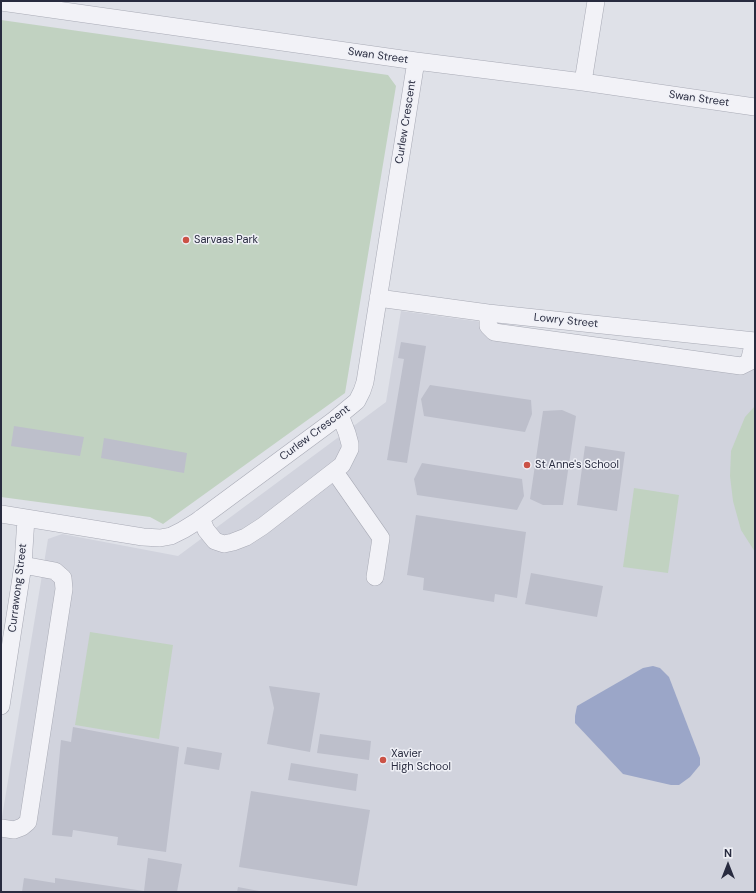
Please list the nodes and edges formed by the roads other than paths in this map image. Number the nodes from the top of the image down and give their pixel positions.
1 (596, 1) edge
2 (1, 2) edge
3 (416, 61) junction
4 (583, 82) junction
5 (755, 107) edge
6 (378, 298) junction
7 (488, 313) junction
8 (755, 341) edge
9 (340, 415) junction
10 (335, 472) junction
11 (1, 514) edge
12 (26, 518) junction
13 (201, 518) junction
14 (23, 565) junction
15 (375, 577) dead end
16 (1, 706) edge
17 (1, 828) edge

1 - 4 street
2 - 3 street, Swan Street
3 - 4 street, Swan Street
3 - 6 street, Curlew Crescent
4 - 5 street, Swan Street
6 - 7 street, Lowry Street
6 - 9 street, Curlew Crescent
7 - 8 street, Lowry Street
7 - 8 street
9 - 10 street
9 - 13 street, Curlew Crescent
10 - 13 street
10 - 15 street
11 - 12 street, Curlew Crescent
12 - 13 street, Curlew Crescent
12 - 14 street, Currawong Street
14 - 16 street, Currawong Street
14 - 17 street

